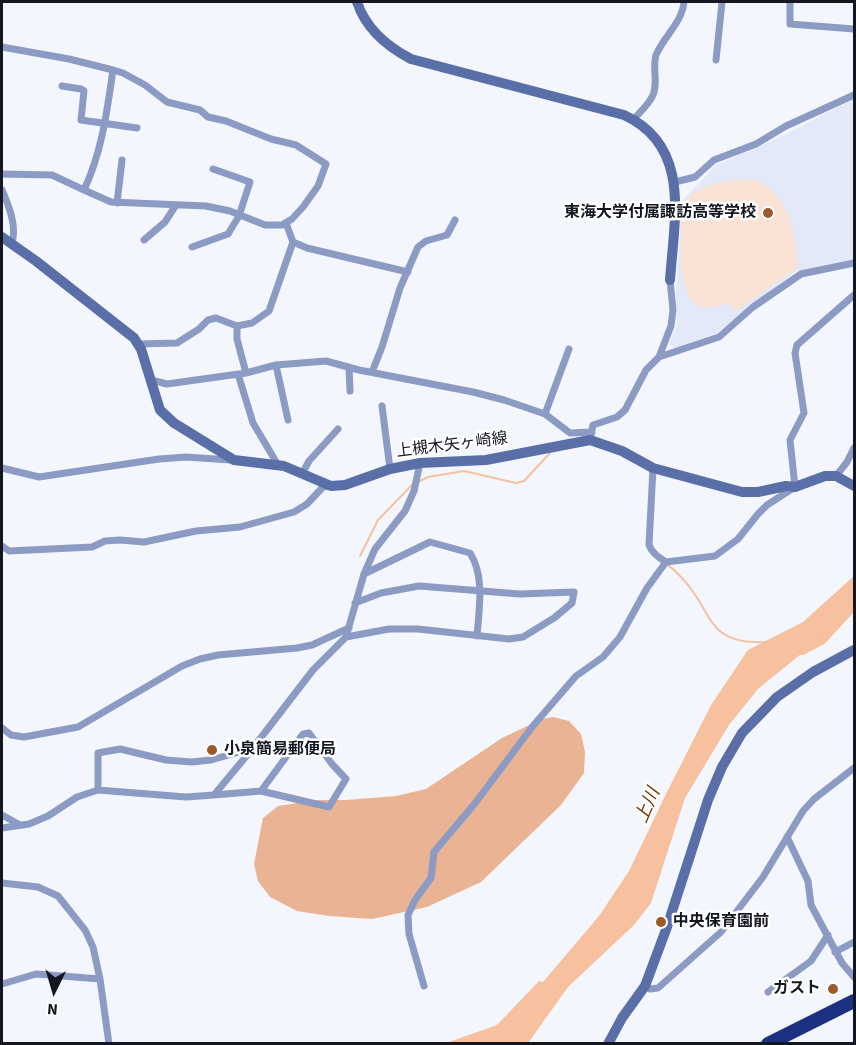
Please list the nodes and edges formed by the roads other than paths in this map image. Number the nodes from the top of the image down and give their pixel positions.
1 (357, 2) edge
2 (684, 2) edge
3 (721, 2) edge
4 (730, 2) edge
5 (790, 2) edge
6 (855, 29) edge
7 (2, 47) edge
8 (716, 60) dead end
9 (113, 70) junction
10 (62, 86) dead end
11 (855, 95) edge
12 (634, 119) junction
13 (105, 123) junction
14 (137, 128) dead end
15 (122, 160) dead end
16 (213, 169) dead end
17 (2, 174) edge
18 (675, 182) junction
19 (2, 190) edge
20 (84, 190) junction
21 (117, 203) junction
22 (176, 205) junction
23 (239, 216) junction
24 (455, 220) dead end
25 (286, 223) junction
26 (2, 237) edge
27 (144, 240) dead end
28 (293, 242) junction
29 (12, 243) junction
30 (192, 247) dead end
31 (855, 263) edge
32 (408, 272) junction
33 (670, 280) joint
34 (855, 296) edge
35 (237, 326) junction
36 (138, 344) junction
37 (569, 349) dead end
38 (659, 357) junction
39 (276, 365) junction
40 (349, 367) junction
41 (372, 372) junction
42 (246, 373) junction
43 (238, 374) junction
44 (151, 380) junction
45 (350, 391) dead end
46 (382, 406) dead end
47 (545, 414) junction
48 (288, 420) dead end
49 (338, 429) dead end
50 (591, 436) junction
51 (855, 448) edge
52 (234, 460) junction
53 (278, 465) junction
54 (2, 468) edge
55 (419, 468) junction
56 (653, 468) junction
57 (390, 469) junction
58 (303, 472) junction
59 (836, 476) junction
60 (331, 486) junction
61 (855, 486) edge
62 (795, 487) junction
63 (2, 546) edge
64 (665, 564) junction
65 (364, 574) junction
66 (479, 591) junction
67 (355, 603) junction
68 (349, 628) junction
69 (477, 636) junction
70 (346, 637) junction
71 (855, 650) edge
72 (2, 728) edge
73 (253, 748) junction
74 (855, 768) edge
75 (98, 790) junction
76 (261, 790) junction
77 (214, 795) junction
78 (2, 815) edge
79 (20, 825) junction
80 (2, 828) edge
81 (787, 837) junction
82 (2, 883) edge
83 (828, 935) junction
84 (855, 942) edge
85 (836, 952) junction
86 (855, 977) edge
87 (100, 979) junction
88 (2, 984) edge
89 (424, 986) dead end
90 (645, 986) junction
91 (768, 992) dead end
92 (855, 1001) edge
93 (109, 1044) edge
94 (608, 1044) edge
95 (768, 1044) edge

1 - 12 main road
2 - 12 street
3 - 4 street
3 - 8 street
5 - 6 street
7 - 9 street
9 - 13 street
9 - 25 street
10 - 13 street
11 - 18 street
12 - 18 main road
13 - 14 street
13 - 20 street
15 - 21 street
16 - 23 street
17 - 20 street
18 - 33 main road
19 - 29 street
20 - 21 street
21 - 22 street
22 - 23 street
22 - 27 street
23 - 25 street
23 - 30 street
24 - 32 street
25 - 28 street
26 - 29 main road
28 - 32 street
28 - 35 street
29 - 36 main road
31 - 38 street
32 - 41 street
33 - 38 street
34 - 62 street
35 - 36 street
35 - 42 street
36 - 44 main road
37 - 47 street
38 - 50 street
39 - 40 street
39 - 42 street
39 - 48 street
40 - 41 street
40 - 45 street
41 - 47 street
42 - 43 street
43 - 44 street
43 - 53 street
44 - 52 main road
46 - 57 street
47 - 50 street
49 - 58 street
50 - 55 main road, 上槻木矢ヶ崎線
50 - 56 main road, 上槻木矢ヶ崎線
51 - 59 street
52 - 53 main road
52 - 54 street
53 - 58 main road
55 - 57 main road, 上槻木矢ヶ崎線
55 - 65 street
56 - 62 main road, 上槻木矢ヶ崎線
56 - 64 street
57 - 60 main road, 上槻木矢ヶ崎線
58 - 60 main road
59 - 61 main road
59 - 62 main road, 上槻木矢ヶ崎線
60 - 63 street
62 - 64 street
64 - 89 street
65 - 66 street
65 - 67 street
66 - 67 street
66 - 69 street
66 - 69 street
67 - 68 street
68 - 70 street
68 - 72 street
69 - 70 street
70 - 73 street
71 - 90 main road
73 - 75 street
73 - 77 street
74 - 81 street
75 - 77 street
75 - 79 street
76 - 76 street
76 - 77 street
78 - 79 street
79 - 80 street
81 - 83 street
81 - 90 street
82 - 87 street
83 - 85 street
83 - 91 street
84 - 85 street
85 - 86 street
87 - 88 street
87 - 93 street
90 - 94 main road
92 - 95 highway

